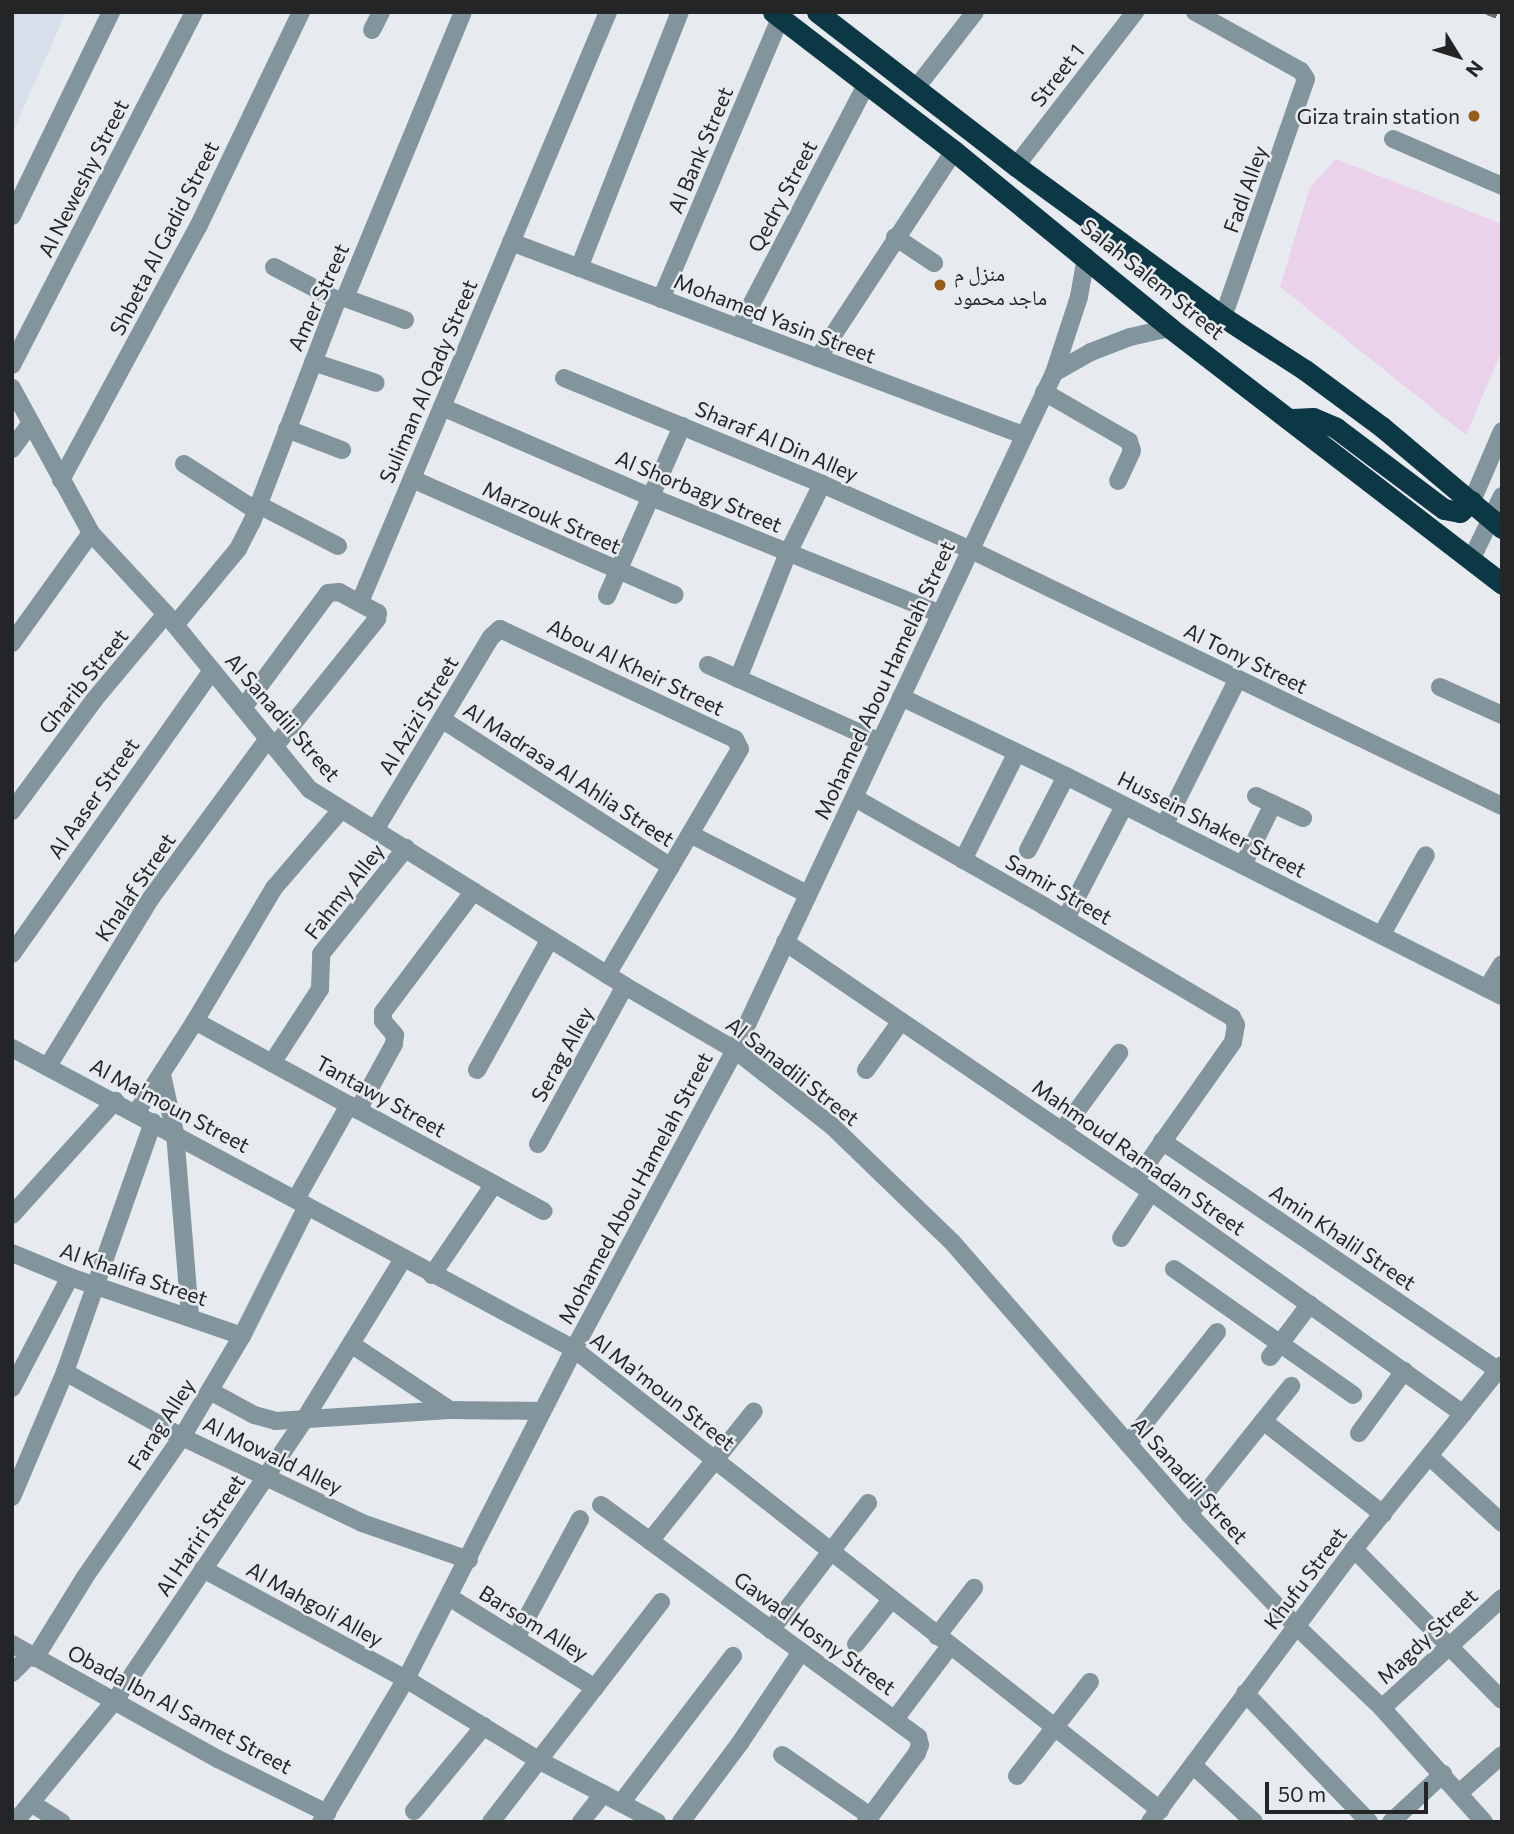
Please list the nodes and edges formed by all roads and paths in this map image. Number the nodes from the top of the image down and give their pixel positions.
1 (111, 12) edge
2 (194, 12) edge
3 (301, 12) edge
4 (381, 12) edge
5 (463, 12) edge
6 (608, 12) edge
7 (680, 12) edge
8 (975, 12) edge
9 (1135, 12) edge
10 (1195, 12) edge
11 (777, 15) edge
12 (827, 15) edge
13 (372, 30) dead end
14 (866, 85) junction
15 (916, 88) junction
16 (1393, 139) dead end
17 (954, 151) junction
18 (1016, 166) junction
19 (1502, 186) edge
20 (12, 216) edge
21 (895, 237) junction
22 (511, 242) junction
23 (1086, 257) junction
24 (934, 263) dead end
25 (274, 267) dead end
26 (579, 268) junction
27 (341, 299) junction
28 (661, 299) junction
29 (1223, 317) junction
30 (405, 320) dead end
31 (739, 328) junction
32 (1170, 328) junction
33 (818, 358) junction
34 (313, 362) junction
35 (12, 365) edge
36 (1054, 373) junction
37 (564, 378) dead end
38 (376, 383) dead end
39 (12, 387) edge
40 (1044, 393) junction
41 (442, 407) junction
42 (1292, 419) junction
43 (31, 423) junction
44 (682, 426) junction
45 (287, 429) junction
46 (1502, 431) edge
47 (1023, 435) junction
48 (12, 449) edge
49 (342, 450) dead end
50 (184, 464) dead end
51 (412, 479) junction
52 (61, 480) junction
53 (1118, 481) dead end
54 (822, 484) junction
55 (1502, 496) edge
56 (650, 497) junction
57 (1472, 501) junction
58 (258, 508) junction
59 (1497, 523) edge
60 (91, 533) junction
61 (338, 546) dead end
62 (971, 550) junction
63 (788, 553) junction
64 (1471, 560) junction
65 (616, 572) junction
66 (1502, 584) edge
67 (675, 595) dead end
68 (607, 596) dead end
69 (360, 602) junction
70 (940, 614) junction
71 (171, 620) junction
72 (506, 630) joint
73 (12, 643) edge
74 (708, 665) dead end
75 (212, 670) junction
76 (738, 679) junction
77 (1237, 680) junction
78 (1440, 687) dead end
79 (901, 697) junction
80 (243, 709) junction
81 (1502, 715) edge
82 (443, 720) junction
83 (880, 742) junction
84 (271, 743) junction
85 (1016, 754) junction
86 (1066, 776) junction
87 (1256, 796) dead end
88 (855, 799) junction
89 (1273, 804) junction
90 (1124, 806) junction
91 (1502, 806) edge
92 (12, 811) edge
93 (340, 811) junction
94 (1303, 818) dead end
95 (1164, 826) junction
96 (375, 830) junction
97 (690, 834) junction
98 (406, 848) junction
99 (1028, 850) dead end
100 (1426, 855) dead end
101 (963, 860) junction
102 (1243, 865) junction
103 (671, 867) junction
104 (474, 891) junction
105 (807, 894) junction
106 (1066, 918) junction
107 (1382, 934) junction
108 (550, 939) junction
109 (785, 942) junction
110 (12, 954) edge
111 (1502, 964) edge
112 (607, 975) junction
113 (625, 986) junction
114 (1494, 992) edge
115 (195, 1021) junction
116 (901, 1021) junction
117 (12, 1048) edge
118 (735, 1050) junction
119 (1119, 1053) dead end
120 (272, 1063) junction
121 (48, 1066) junction
122 (477, 1070) dead end
123 (866, 1070) dead end
124 (162, 1075) junction
125 (115, 1101) junction
126 (354, 1107) junction
127 (136, 1113) junction
128 (153, 1122) junction
129 (1062, 1131) junction
130 (175, 1133) junction
131 (1162, 1141) junction
132 (538, 1144) dead end
133 (1135, 1181) junction
134 (494, 1184) junction
135 (12, 1188) edge
136 (1152, 1192) junction
137 (28, 1199) junction
138 (302, 1203) junction
139 (544, 1211) dead end
140 (12, 1215) edge
141 (1121, 1238) dead end
142 (12, 1253) edge
143 (403, 1259) junction
144 (1174, 1269) dead end
145 (432, 1275) junction
146 (70, 1277) junction
147 (95, 1285) junction
148 (1310, 1304) junction
149 (190, 1317) junction
150 (1217, 1332) dead end
151 (242, 1336) junction
152 (351, 1344) junction
153 (573, 1349) junction
154 (1275, 1351) junction
155 (1404, 1371) junction
156 (65, 1372) junction
157 (1499, 1372) edge
158 (1291, 1386) dead end
159 (12, 1388) edge
160 (210, 1391) junction
161 (1353, 1395) dead end
162 (450, 1410) junction
163 (541, 1411) junction
164 (754, 1411) dead end
165 (1463, 1414) junction
166 (304, 1420) junction
167 (1263, 1421) junction
168 (1359, 1433) dead end
169 (182, 1437) junction
170 (1128, 1444) junction
171 (1429, 1456) junction
172 (714, 1460) junction
173 (268, 1475) junction
174 (12, 1497) edge
175 (868, 1503) dead end
176 (601, 1505) dead end
177 (1189, 1514) junction
178 (1382, 1514) junction
179 (580, 1519) dead end
180 (1502, 1523) edge
181 (650, 1541) junction
182 (1354, 1549) junction
183 (830, 1553) junction
184 (469, 1560) junction
185 (203, 1569) junction
186 (974, 1588) dead end
187 (449, 1597) junction
188 (1502, 1598) edge
189 (891, 1600) junction
190 (661, 1602) dead end
191 (1296, 1626) junction
192 (771, 1630) junction
193 (516, 1638) junction
194 (943, 1641) junction
195 (12, 1644) edge
196 (856, 1644) dead end
197 (1449, 1646) junction
198 (801, 1652) junction
199 (33, 1656) junction
200 (733, 1656) dead end
201 (12, 1673) edge
202 (406, 1679) junction
203 (1090, 1682) dead end
204 (595, 1688) junction
205 (1245, 1693) junction
206 (116, 1699) junction
207 (1502, 1700) edge
208 (1382, 1708) junction
209 (895, 1719) junction
210 (484, 1726) junction
211 (1055, 1728) junction
212 (782, 1755) dead end
213 (1502, 1755) edge
214 (540, 1760) junction
215 (1194, 1766) junction
216 (1443, 1774) junction
217 (1017, 1776) dead end
218 (1459, 1793) junction
219 (603, 1794) junction
220 (31, 1803) junction
221 (621, 1803) junction
222 (414, 1811) dead end
223 (1155, 1816) edge
224 (324, 1817) edge
225 (868, 1819) edge
226 (1246, 1819) edge
227 (1363, 1820) edge
228 (15, 1822) edge
229 (62, 1822) edge
230 (491, 1822) edge
231 (581, 1822) edge
232 (657, 1822) edge
233 (681, 1822) edge
234 (1391, 1822) edge
235 (1484, 1822) edge

1 - 20 street
2 - 35 street, Al Neweshy Street
3 - 52 street, Shbeta Al Gadid Street
4 - 13 street
5 - 27 street, Amer Street
6 - 22 street, Suliman Al Qady Street
7 - 26 street
8 - 15 street
9 - 18 street, Street 1
10 - 29 street, Fadl Alley
11 - 14 highway, Salah Salem Street
11 - 28 street, Al Bank Street
12 - 15 highway, Salah Salem Street
14 - 17 highway, Salah Salem Street
14 - 31 street, Qedry Street
15 - 18 highway, Salah Salem Street
16 - 19 street
17 - 21 street
17 - 23 highway, Salah Salem Street
18 - 29 highway, Salah Salem Street
21 - 24 street
21 - 33 street
22 - 26 street, Mohamed Yasin Street
22 - 41 street, Suliman Al Qady Street
23 - 32 highway, Salah Salem Street
23 - 36 street, Mohamed Abou Hamelah Street
25 - 27 street
26 - 28 street, Mohamed Yasin Street
27 - 30 street
27 - 34 street, Amer Street
28 - 31 street, Mohamed Yasin Street
29 - 57 highway, Salah Salem Street
31 - 33 street, Mohamed Yasin Street
32 - 36 street
32 - 42 highway, Salah Salem Street
33 - 47 street, Mohamed Yasin Street
34 - 38 street
34 - 45 street, Amer Street
36 - 40 street, Mohamed Abou Hamelah Street
37 - 44 street, Sharaf Al Din Alley
39 - 43 street, Al Sanadili Street
40 - 47 street, Mohamed Abou Hamelah Street
40 - 53 street
41 - 51 street, Suliman Al Qady Street
41 - 56 street, Al Shorbagy Street
42 - 57 highway
42 - 64 highway, Salah Salem Street
43 - 48 street
43 - 52 street, Al Sanadili Street
44 - 54 street, Sharaf Al Din Alley
44 - 56 street
45 - 49 street
45 - 58 street, Amer Street
46 - 57 street
47 - 62 street, Mohamed Abou Hamelah Street
50 - 58 street
51 - 65 street, Marzouk Street
51 - 69 street, Suliman Al Qady Street
52 - 60 street, Al Sanadili Street
54 - 62 street, Sharaf Al Din Alley
54 - 63 street
55 - 59 street
56 - 63 street, Al Shorbagy Street
56 - 65 street
57 - 59 highway, Salah Salem Street
58 - 61 street
58 - 71 street, Amer Street
59 - 64 street
60 - 71 street, Al Sanadili Street
60 - 73 street
62 - 70 street, Mohamed Abou Hamelah Street
62 - 77 street, Al Tony Street
63 - 70 street, Al Shorbagy Street
63 - 76 street
64 - 66 highway, Salah Salem Street
65 - 67 street, Marzouk Street
65 - 68 street
69 - 80 street
69 - 84 street, Khalaf Street
70 - 79 street, Mohamed Abou Hamelah Street
71 - 75 street, Al Sanadili Street
71 - 92 street, Gharib Street
72 - 82 street, Al Azizi Street
72 - 97 street, Abou Al Kheir Street
74 - 76 street
75 - 80 street, Al Sanadili Street
75 - 110 street, Al Aaser Street
76 - 83 street
77 - 91 street, Al Tony Street
77 - 95 street
78 - 81 street
79 - 83 street, Mohamed Abou Hamelah Street
79 - 85 street, Hussein Shaker Street
80 - 84 street, Al Sanadili Street
82 - 96 street, Al Azizi Street
82 - 103 street, Al Madrasa Al Ahlia Street
83 - 88 street, Mohamed Abou Hamelah Street
84 - 93 street, Al Sanadili Street
84 - 121 street, Khalaf Street
85 - 86 street, Hussein Shaker Street
85 - 101 street
86 - 90 street, Hussein Shaker Street
86 - 99 street
87 - 89 street
88 - 101 street, Samir Street
88 - 105 street, Mohamed Abou Hamelah Street
89 - 94 street
89 - 102 street
90 - 95 street, Hussein Shaker Street
90 - 106 street
93 - 96 street, Al Sanadili Street
93 - 115 street
95 - 102 street, Hussein Shaker Street
96 - 98 street, Al Sanadili Street
97 - 103 street
97 - 105 street
98 - 104 street, Al Sanadili Street
98 - 120 street, Fahmy Alley
100 - 107 street
101 - 106 street, Samir Street
102 - 107 street, Hussein Shaker Street
103 - 112 street
104 - 108 street, Al Sanadili Street
104 - 126 street, Farag Alley
105 - 109 street, Mohamed Abou Hamelah Street
106 - 131 street, Samir Street
107 - 114 street, Hussein Shaker Street
108 - 112 street, Al Sanadili Street
108 - 122 street
109 - 116 street, Mahmoud Ramadan Street
109 - 118 street, Mohamed Abou Hamelah Street
111 - 114 street
112 - 113 street, Al Sanadili Street
113 - 118 street, Al Sanadili Street
113 - 132 street, Serag Alley
115 - 120 street, Tantawy Street
115 - 124 street
116 - 123 street
116 - 129 street, Mahmoud Ramadan Street
117 - 121 street, Al Ma'moun Street
118 - 153 street, Mohamed Abou Hamelah Street
118 - 170 street, Al Sanadili Street
119 - 129 street
120 - 126 street, Tantawy Street
121 - 125 street, Al Ma'moun Street
124 - 127 street
124 - 130 street
125 - 127 street, Al Ma'moun Street
125 - 137 street
126 - 134 street, Tantawy Street
126 - 138 street, Farag Alley
127 - 128 street, Al Ma'moun Street
128 - 130 street, Al Ma'moun Street
128 - 147 street
129 - 133 street, Mahmoud Ramadan Street
130 - 138 street, Al Ma'moun Street
130 - 149 street
131 - 133 street
131 - 157 street, Amin Khalil Street
133 - 136 street, Mahmoud Ramadan Street
134 - 139 street, Tantawy Street
134 - 145 street
135 - 137 street
136 - 141 street
136 - 148 street, Mahmoud Ramadan Street
137 - 140 street
138 - 143 street, Al Ma'moun Street
138 - 151 street, Farag Alley
142 - 146 street, Al Khalifa Street
143 - 145 street, Al Ma'moun Street
143 - 152 street, Al Hariri Street
144 - 154 street
145 - 153 street, Al Ma'moun Street
146 - 147 street, Al Khalifa Street
146 - 159 street
147 - 149 street, Al Khalifa Street
147 - 156 street
148 - 154 street
148 - 155 street, Mahmoud Ramadan Street
149 - 151 street, Al Khalifa Street
150 - 170 street
151 - 160 street, Farag Alley
152 - 162 street
152 - 166 street, Al Hariri Street
153 - 163 street, Mohamed Abou Hamelah Street
153 - 172 street, Al Ma'moun Street
154 - 161 street
155 - 165 street, Mahmoud Ramadan Street
155 - 168 street
156 - 169 street, Al Mowald Alley
156 - 174 street
157 - 165 street, Khufu Street
158 - 167 street
160 - 166 street
160 - 169 street, Farag Alley
162 - 163 street
162 - 166 street
163 - 184 street, Mohamed Abou Hamelah Street
164 - 172 street
165 - 171 street, Khufu Street
166 - 173 street, Al Hariri Street
167 - 177 street
167 - 178 street
169 - 173 street, Al Mowald Alley
169 - 199 street, Farag Alley
170 - 177 street, Al Sanadili Street
171 - 178 street, Khufu Street
171 - 180 street
172 - 181 street
172 - 183 street, Al Ma'moun Street
173 - 184 street, Al Mowald Alley
173 - 185 street, Al Hariri Street
175 - 183 street
176 - 181 street, Gawad Hosny Street
177 - 191 street, Al Sanadili Street
178 - 182 street, Khufu Street
179 - 193 street
181 - 192 street, Gawad Hosny Street
182 - 191 street, Khufu Street
182 - 197 street
183 - 189 street, Al Ma'moun Street
183 - 192 street
184 - 187 street, Mohamed Abou Hamelah Street
185 - 202 street, Al Mahgoli Alley
185 - 206 street, Al Hariri Street
186 - 194 street
187 - 193 street, Barsom Alley
187 - 202 street, Mohamed Abou Hamelah Street
188 - 197 street, Magdy Street
189 - 194 street, Al Ma'moun Street
189 - 196 street
190 - 204 street
191 - 205 street, Khufu Street
191 - 208 street, Al Sanadili Street
192 - 198 street, Gawad Hosny Street
193 - 204 street, Barsom Alley
194 - 209 street
194 - 211 street, Al Ma'moun Street
195 - 199 street, Obada Ibn Al Samet Street
197 - 207 street
197 - 208 street, Magdy Street
198 - 209 street, Gawad Hosny Street
198 - 233 street
199 - 201 street, Farag Alley
199 - 206 street, Obada Ibn Al Samet Street
200 - 221 street
202 - 210 street, Al Mahgoli Alley
202 - 224 street, Mohamed Abou Hamelah Street
203 - 211 street
204 - 214 street
205 - 215 street, Khufu Street
205 - 227 street
206 - 220 street, Al Hariri Street
206 - 224 street, Obada Ibn Al Samet Street
208 - 216 street, Al Sanadili Street
209 - 225 street, Gawad Hosny Street
210 - 214 street, Al Mahgoli Alley
210 - 222 street
211 - 217 street
211 - 223 street, Al Ma'moun Street
212 - 225 street
213 - 218 street
214 - 219 street, Al Mahgoli Alley
214 - 230 street
215 - 223 street, Khufu Street
215 - 226 street
216 - 218 street, Al Sanadili Street
216 - 234 street
218 - 235 street, Al Sanadili Street
219 - 221 street, Al Mahgoli Alley
219 - 231 street
220 - 228 street, Al Hariri Street
220 - 229 street
221 - 232 street, Al Mahgoli Alley

